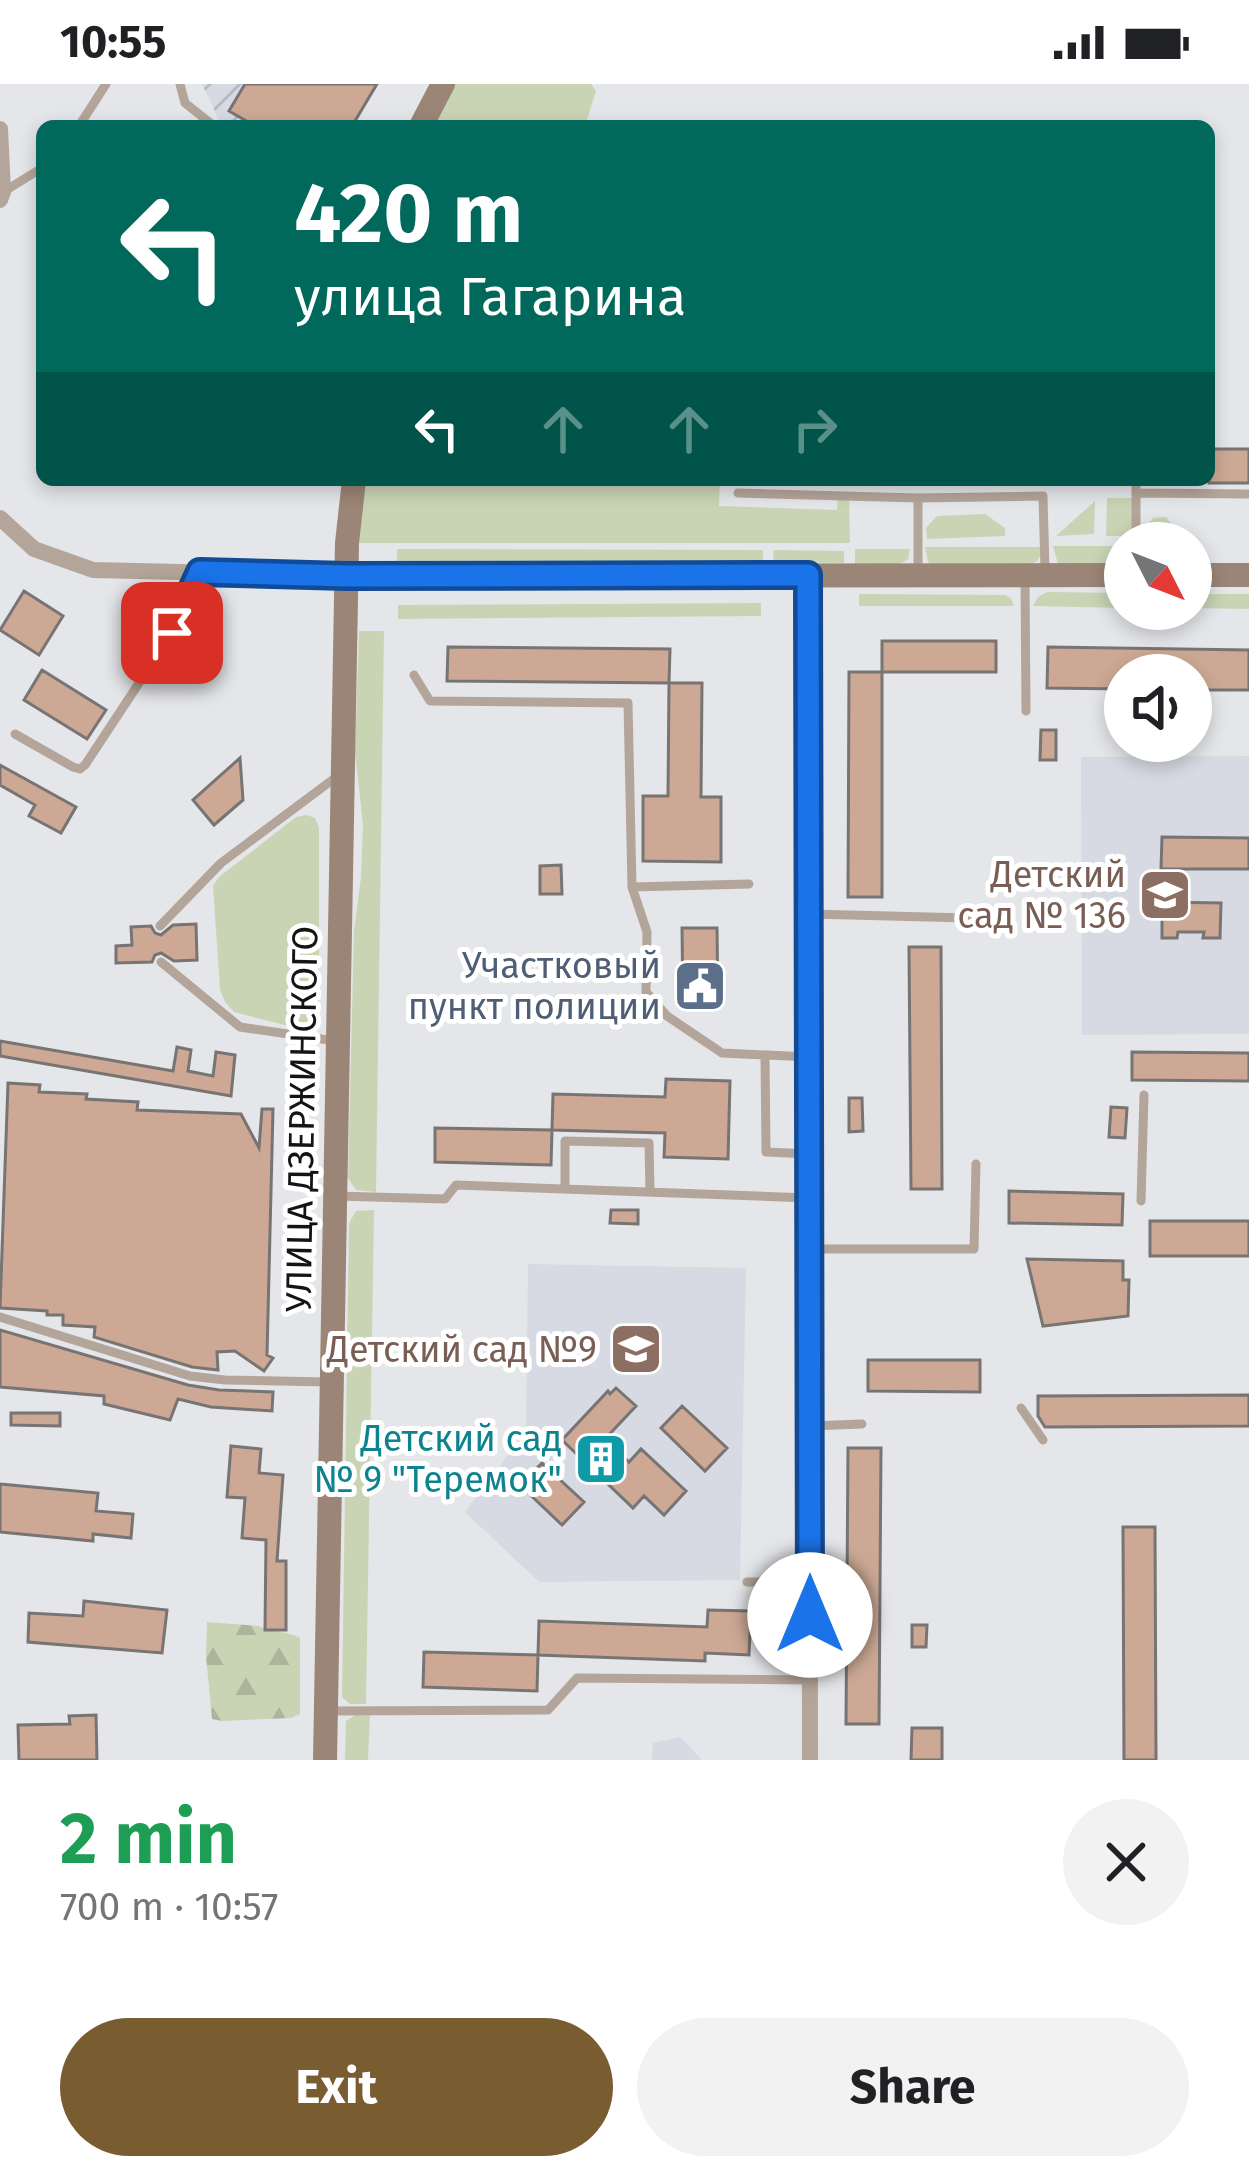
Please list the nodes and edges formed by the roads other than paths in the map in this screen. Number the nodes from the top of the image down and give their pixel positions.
1 (106, 84) edge
2 (180, 84) edge
3 (443, 84) edge
4 (84, 120) edge
5 (206, 120) edge
6 (424, 120) edge
7 (0, 132) edge
8 (36, 172) edge
9 (2, 196) edge
10 (354, 486) edge
11 (1136, 486) edge
12 (738, 493) dead end
13 (1136, 493) junction
14 (1249, 494) edge
15 (918, 498) junction
16 (0, 518) edge
17 (1136, 522) edge
18 (200, 572) junction
19 (808, 575) junction
20 (918, 575) junction
21 (1035, 575) junction
22 (1104, 575) edge
23 (1212, 575) edge
24 (1249, 575) edge
25 (347, 576) junction
26 (414, 675) dead end
27 (1026, 711) dead end
28 (15, 734) dead end
29 (344, 772) junction
30 (748, 884) dead end
31 (632, 887) junction
32 (809, 914) junction
33 (968, 918) dead end
34 (160, 926) dead end
35 (161, 962) dead end
36 (338, 1041) junction
37 (765, 1055) junction
38 (809, 1057) junction
39 (1144, 1095) dead end
40 (809, 1154) junction
41 (976, 1164) dead end
42 (565, 1188) junction
43 (650, 1191) junction
44 (336, 1196) junction
45 (809, 1198) junction
46 (1141, 1201) dead end
47 (809, 1249) junction
48 (0, 1317) edge
49 (332, 1382) junction
50 (1021, 1408) dead end
51 (862, 1424) dead end
52 (810, 1426) junction
53 (1043, 1440) dead end
54 (747, 1582) dead end
55 (810, 1582) junction
56 (810, 1681) junction
57 (326, 1711) junction
58 (325, 1760) edge
59 (810, 1760) edge

1 - 4 lane
2 - 5 lane
3 - 6 main road
7 - 9 street
8 - 9 lane
10 - 25 main road, УЛИЦА ДЗЕРЖИНСКОГО
11 - 13 lane
12 - 15 lane
13 - 14 lane
13 - 17 lane
15 - 20 lane
15 - 21 lane
16 - 18 street
18 - 25 street
18 - 28 lane
19 - 20 main road
19 - 25 main road
19 - 32 street
20 - 21 main road
21 - 22 main road
21 - 27 lane
23 - 24 main road
25 - 29 main road, УЛИЦА ДЗЕРЖИНСКОГО
26 - 31 lane
29 - 34 lane
29 - 36 main road, УЛИЦА ДЗЕРЖИНСКОГО
30 - 31 lane
31 - 37 lane
32 - 33 lane
32 - 38 street
35 - 36 lane
36 - 44 main road, УЛИЦА ДЗЕРЖИНСКОГО
37 - 38 lane
37 - 40 lane
38 - 40 street
39 - 46 lane
40 - 45 street
41 - 47 lane
42 - 43 lane
42 - 43 lane
42 - 44 lane
43 - 45 lane
44 - 49 main road, УЛИЦА ДЗЕРЖИНСКОГО
45 - 47 street
47 - 52 street
48 - 49 lane
49 - 57 main road, УЛИЦА ДЗЕРЖИНСКОГО
50 - 53 lane
51 - 52 lane
52 - 55 street
54 - 55 lane
55 - 56 street
56 - 57 lane
56 - 59 street
57 - 58 main road, УЛИЦА ДЗЕРЖИНСКОГО

